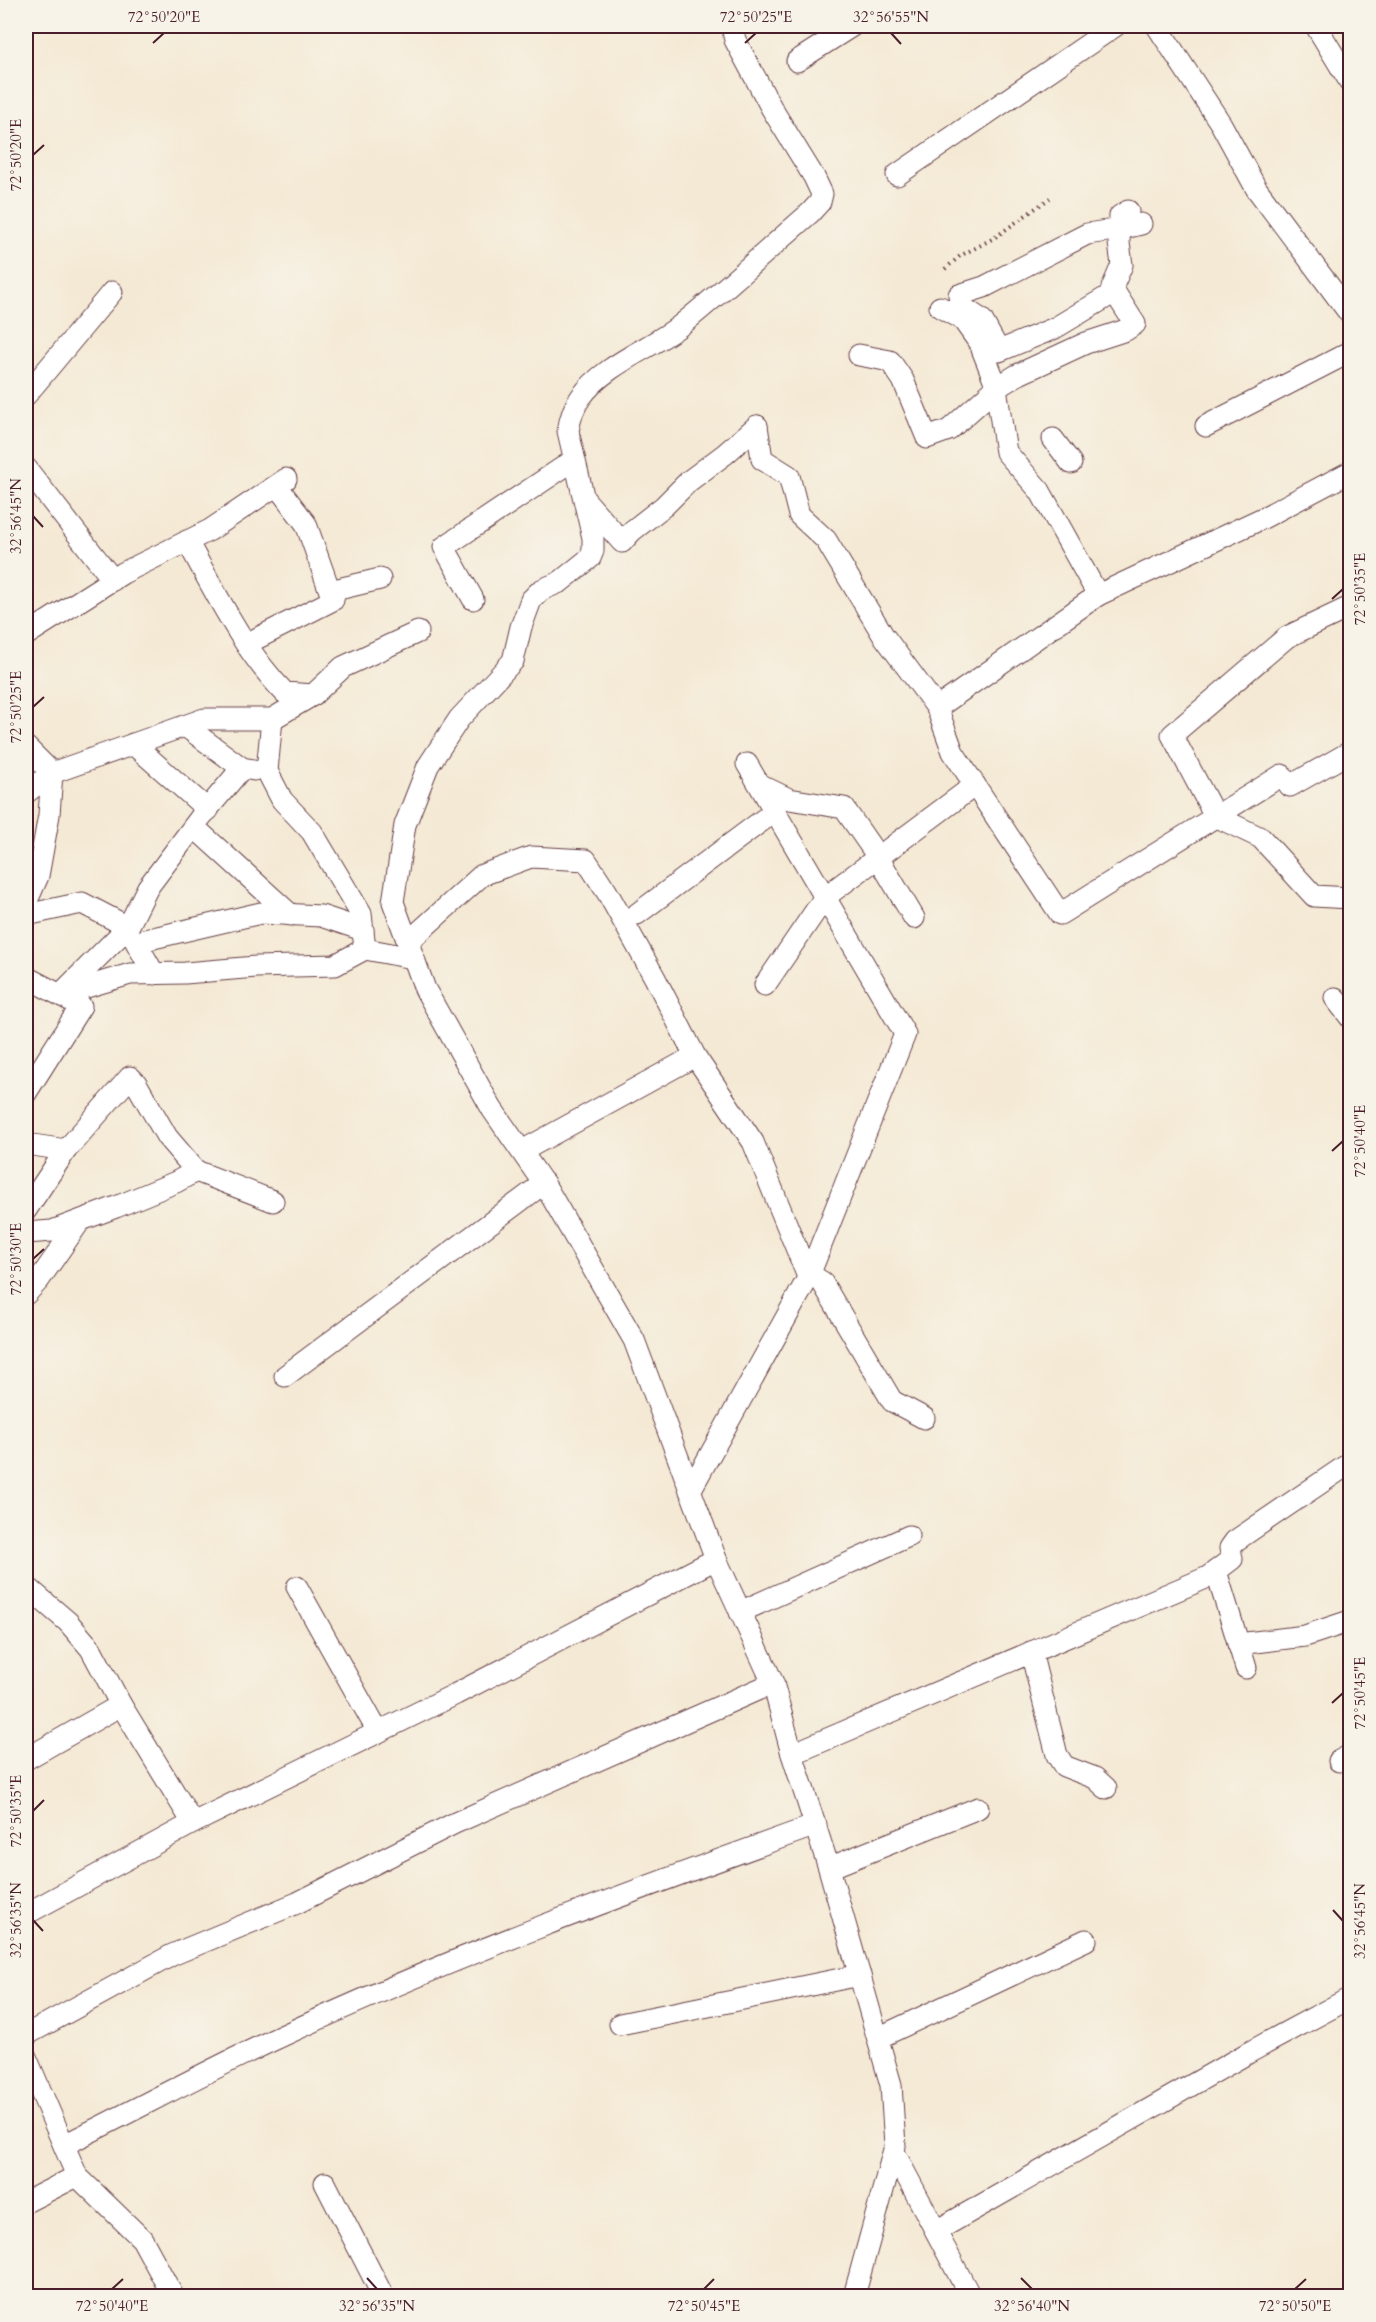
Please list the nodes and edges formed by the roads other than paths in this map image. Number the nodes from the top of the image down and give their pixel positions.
1 (732, 26) edge
2 (852, 26) edge
3 (1115, 26) edge
4 (1157, 26) edge
5 (1316, 26) edge
6 (797, 61) dead end
7 (1350, 82) edge
8 (897, 175) dead end
9 (112, 292) dead end
10 (1115, 292) junction
11 (951, 300) junction
12 (1350, 314) edge
13 (1350, 352) edge
14 (859, 355) dead end
15 (27, 387) edge
16 (996, 388) junction
17 (1206, 426) dead end
18 (1053, 439) dead end
19 (574, 460) junction
20 (1071, 463) dead end
21 (26, 468) edge
22 (1350, 472) edge
23 (584, 499) junction
24 (187, 541) junction
25 (380, 579) dead end
26 (113, 580) junction
27 (330, 591) junction
28 (1098, 595) junction
29 (473, 599) dead end
30 (1350, 607) edge
31 (27, 628) edge
32 (418, 632) dead end
33 (246, 644) junction
34 (313, 695) junction
35 (937, 708) junction
36 (272, 719) junction
37 (185, 726) junction
38 (133, 744) junction
39 (26, 747) edge
40 (1350, 752) edge
41 (747, 764) dead end
42 (242, 768) junction
43 (267, 771) junction
44 (52, 773) junction
45 (760, 785) junction
46 (975, 785) junction
47 (26, 793) edge
48 (208, 810) junction
49 (775, 811) junction
50 (1215, 816) junction
51 (194, 827) junction
52 (878, 857) junction
53 (825, 897) junction
54 (1350, 898) edge
55 (26, 903) edge
56 (637, 914) dead end
57 (26, 915) edge
58 (291, 915) junction
59 (914, 918) dead end
60 (128, 927) junction
61 (364, 940) junction
62 (411, 950) junction
63 (154, 974) junction
64 (26, 977) edge
65 (765, 985) dead end
66 (60, 995) junction
67 (1335, 998) dead end
68 (1350, 1017) edge
69 (695, 1056) junction
70 (26, 1093) edge
71 (26, 1144) edge
72 (66, 1150) junction
73 (522, 1151) junction
74 (196, 1171) junction
75 (544, 1183) junction
76 (273, 1201) dead end
77 (26, 1210) edge
78 (80, 1221) junction
79 (26, 1233) edge
80 (810, 1274) junction
81 (26, 1294) edge
82 (285, 1376) dead end
83 (924, 1418) dead end
84 (1350, 1463) edge
85 (690, 1491) junction
86 (909, 1536) dead end
87 (716, 1559) junction
88 (1216, 1571) junction
89 (26, 1586) edge
90 (297, 1587) dead end
91 (740, 1612) junction
92 (1350, 1621) edge
93 (1238, 1644) junction
94 (1031, 1652) junction
95 (1246, 1668) dead end
96 (773, 1683) junction
97 (121, 1705) junction
98 (378, 1732) junction
99 (792, 1754) junction
100 (26, 1759) edge
101 (1106, 1788) dead end
102 (978, 1808) dead end
103 (193, 1823) junction
104 (816, 1825) junction
105 (829, 1868) junction
106 (26, 1914) edge
107 (1086, 1940) dead end
108 (860, 1975) junction
109 (1350, 1998) edge
110 (620, 2024) dead end
111 (26, 2035) edge
112 (878, 2038) junction
113 (26, 2057) edge
114 (64, 2145) junction
115 (894, 2152) junction
116 (77, 2176) junction
117 (325, 2183) dead end
118 (26, 2202) edge
119 (936, 2231) junction
120 (173, 2296) edge
121 (383, 2296) edge
122 (854, 2296) edge
123 (970, 2296) edge

1 - 19 street
2 - 6 street
3 - 8 street
4 - 12 street
5 - 7 street
9 - 15 street
10 - 11 street
10 - 11 street
10 - 16 street
11 - 16 street
13 - 17 street
14 - 16 street
16 - 28 street
18 - 20 street
19 - 23 street
19 - 29 street
21 - 26 street
22 - 28 street
23 - 35 street
23 - 62 street
24 - 26 street
24 - 27 street
24 - 33 street
25 - 27 street
26 - 31 street
27 - 33 street
28 - 35 street
30 - 50 street
32 - 34 street
33 - 34 street
34 - 36 street
35 - 46 street
36 - 37 street
36 - 43 street
37 - 38 street
37 - 42 street
38 - 44 street
38 - 48 street
39 - 44 street
40 - 50 street
41 - 45 street
42 - 43 street
42 - 48 street
43 - 61 street
44 - 47 street
44 - 55 street
45 - 49 street
45 - 52 street
46 - 50 street
46 - 52 street
48 - 51 street
49 - 53 street
49 - 56 street
50 - 54 street
51 - 58 street
51 - 60 street
52 - 53 street
52 - 59 street
53 - 65 street
53 - 80 street
57 - 60 street
58 - 61 street
58 - 63 street
60 - 66 street
61 - 62 street
61 - 63 street
62 - 69 street
62 - 73 street
63 - 66 street
64 - 66 street
66 - 70 street
67 - 68 street
69 - 73 street
69 - 80 street
71 - 72 street
72 - 74 street
72 - 77 street
73 - 75 street
74 - 76 street
74 - 78 street
75 - 82 street
75 - 85 street
78 - 79 street
78 - 81 street
80 - 83 street
80 - 85 street
84 - 88 street
85 - 87 street
86 - 91 street
87 - 91 street
87 - 98 street
88 - 93 street
88 - 94 street
89 - 97 street
90 - 98 street
91 - 96 street
92 - 93 street
93 - 95 street
94 - 99 street
94 - 101 street
96 - 99 street
96 - 111 street
97 - 100 street
97 - 103 street
98 - 103 street
99 - 104 street
102 - 105 street
103 - 106 street
104 - 105 street
104 - 114 street
105 - 108 street
107 - 112 street
108 - 110 street
108 - 112 street
109 - 119 street
112 - 115 street
113 - 114 street
114 - 116 street
115 - 119 street
115 - 122 street
116 - 118 street
116 - 120 street
117 - 121 street
119 - 123 street

